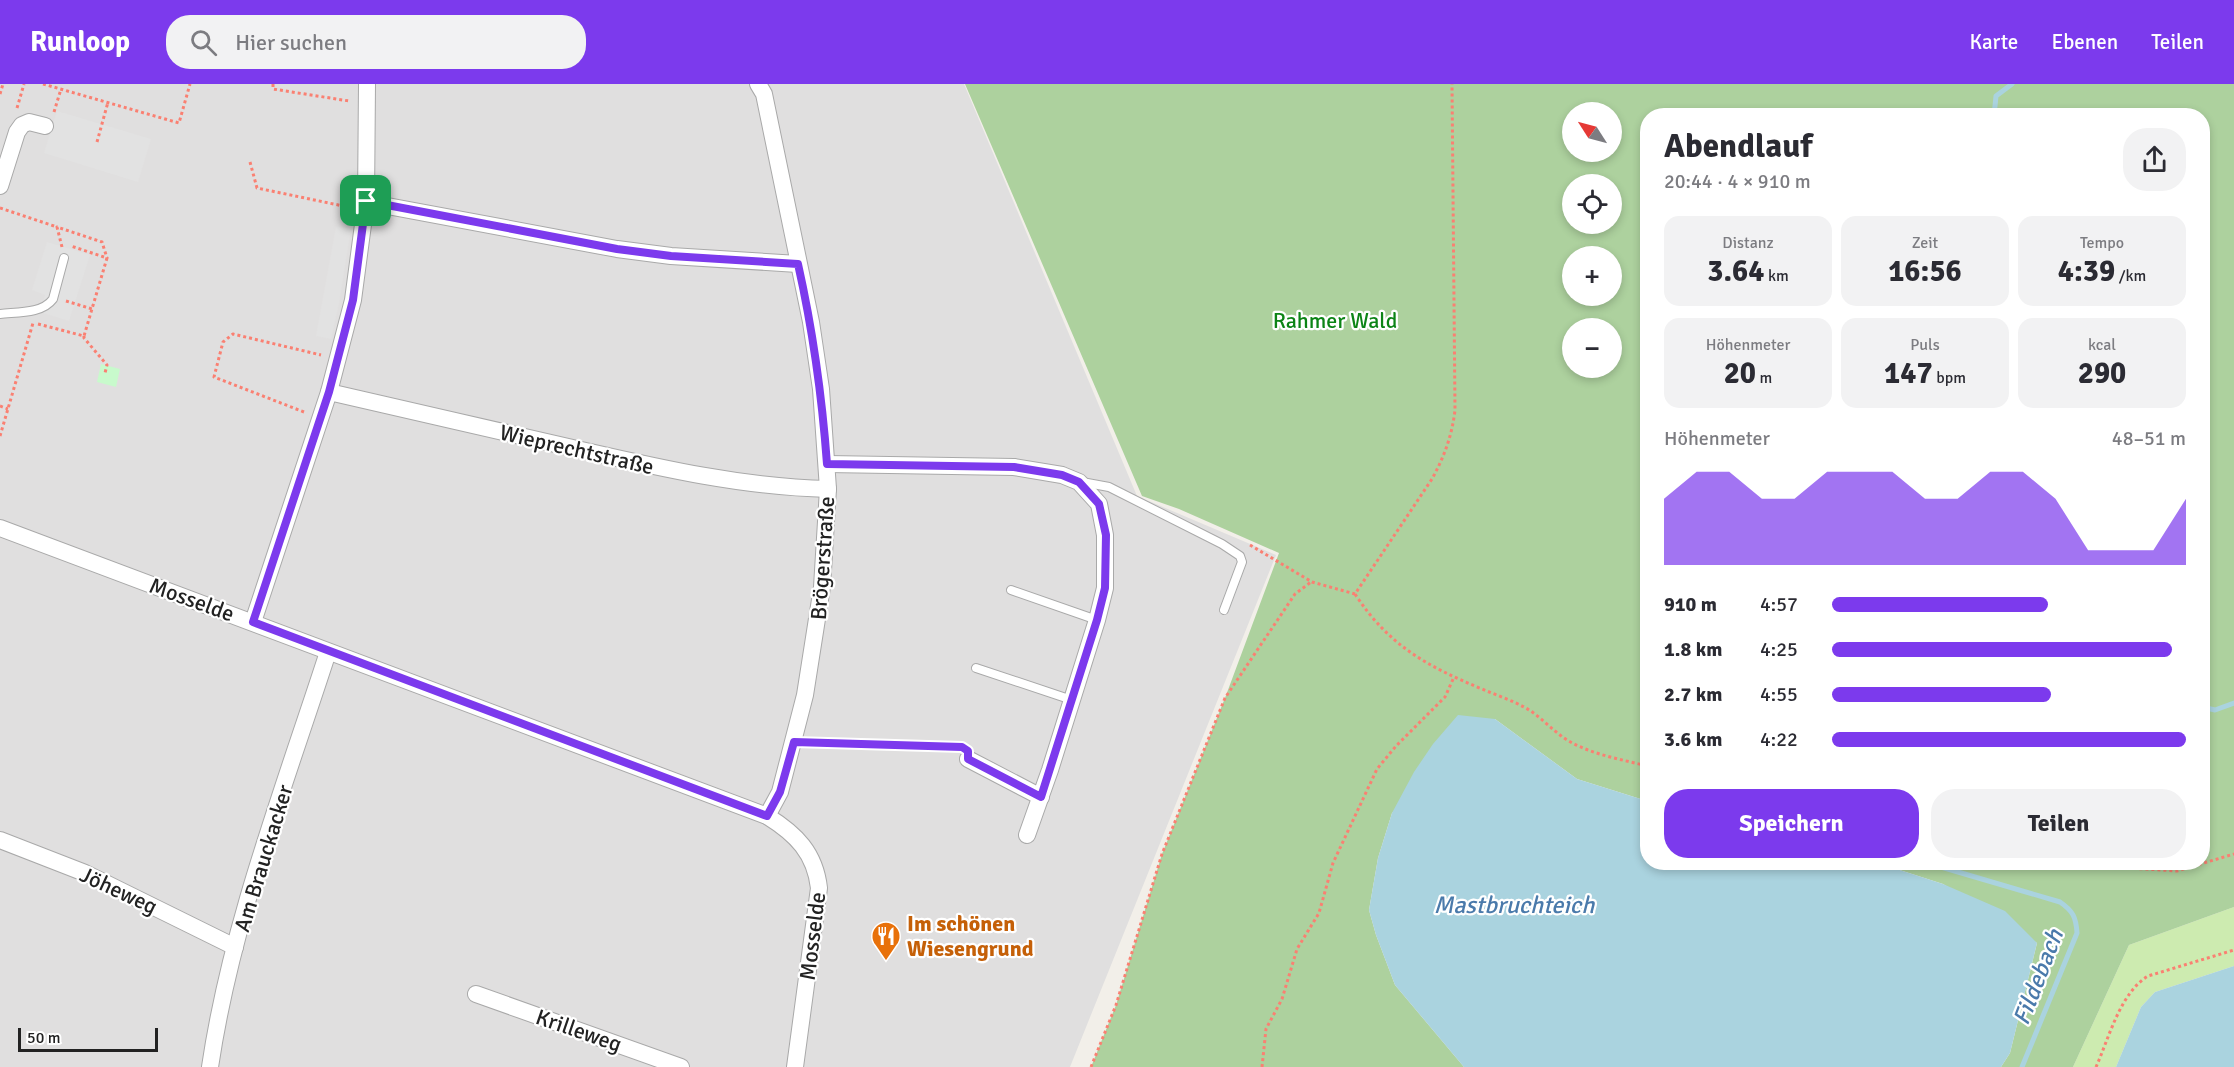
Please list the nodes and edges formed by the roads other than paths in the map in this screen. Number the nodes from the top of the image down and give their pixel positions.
1 (367, 84) edge
2 (758, 84) edge
3 (45, 126) dead end
4 (0, 186) edge
5 (361, 205) junction
6 (64, 258) road end
7 (798, 264) junction
8 (0, 314) edge
9 (329, 392) junction
10 (827, 464) junction
11 (1079, 482) junction
12 (828, 489) junction
13 (0, 528) edge
14 (1011, 590) dead end
15 (1224, 610) dead end
16 (1097, 620) junction
17 (253, 622) junction
18 (328, 652) junction
19 (976, 668) dead end
20 (1072, 700) junction
21 (968, 759) road end
22 (1041, 797) junction
23 (767, 816) junction
24 (1028, 835) dead end
25 (0, 840) edge
26 (235, 948) junction
27 (476, 994) dead end
28 (210, 1067) edge
29 (681, 1067) edge
30 (795, 1067) edge

1 - 5 street
2 - 7 street, Brögerstraße
3 - 4 street
5 - 7 street
5 - 9 street
6 - 8 lane
7 - 10 street, Brögerstraße
9 - 12 street, Wieprechtstraße
9 - 17 street
10 - 11 street
10 - 12 street, Brögerstraße
11 - 15 lane
11 - 16 street
12 - 23 street, Brögerstraße
13 - 17 street, Mosselde
14 - 16 lane
16 - 20 street
17 - 18 street, Mosselde
18 - 23 street, Mosselde
18 - 26 street, Am Brauckacker
19 - 20 lane
20 - 22 street
21 - 22 street
22 - 24 street
23 - 30 street, Mosselde
25 - 26 street, Jöheweg
26 - 28 street, Am Brauckacker
27 - 29 street, Krilleweg

